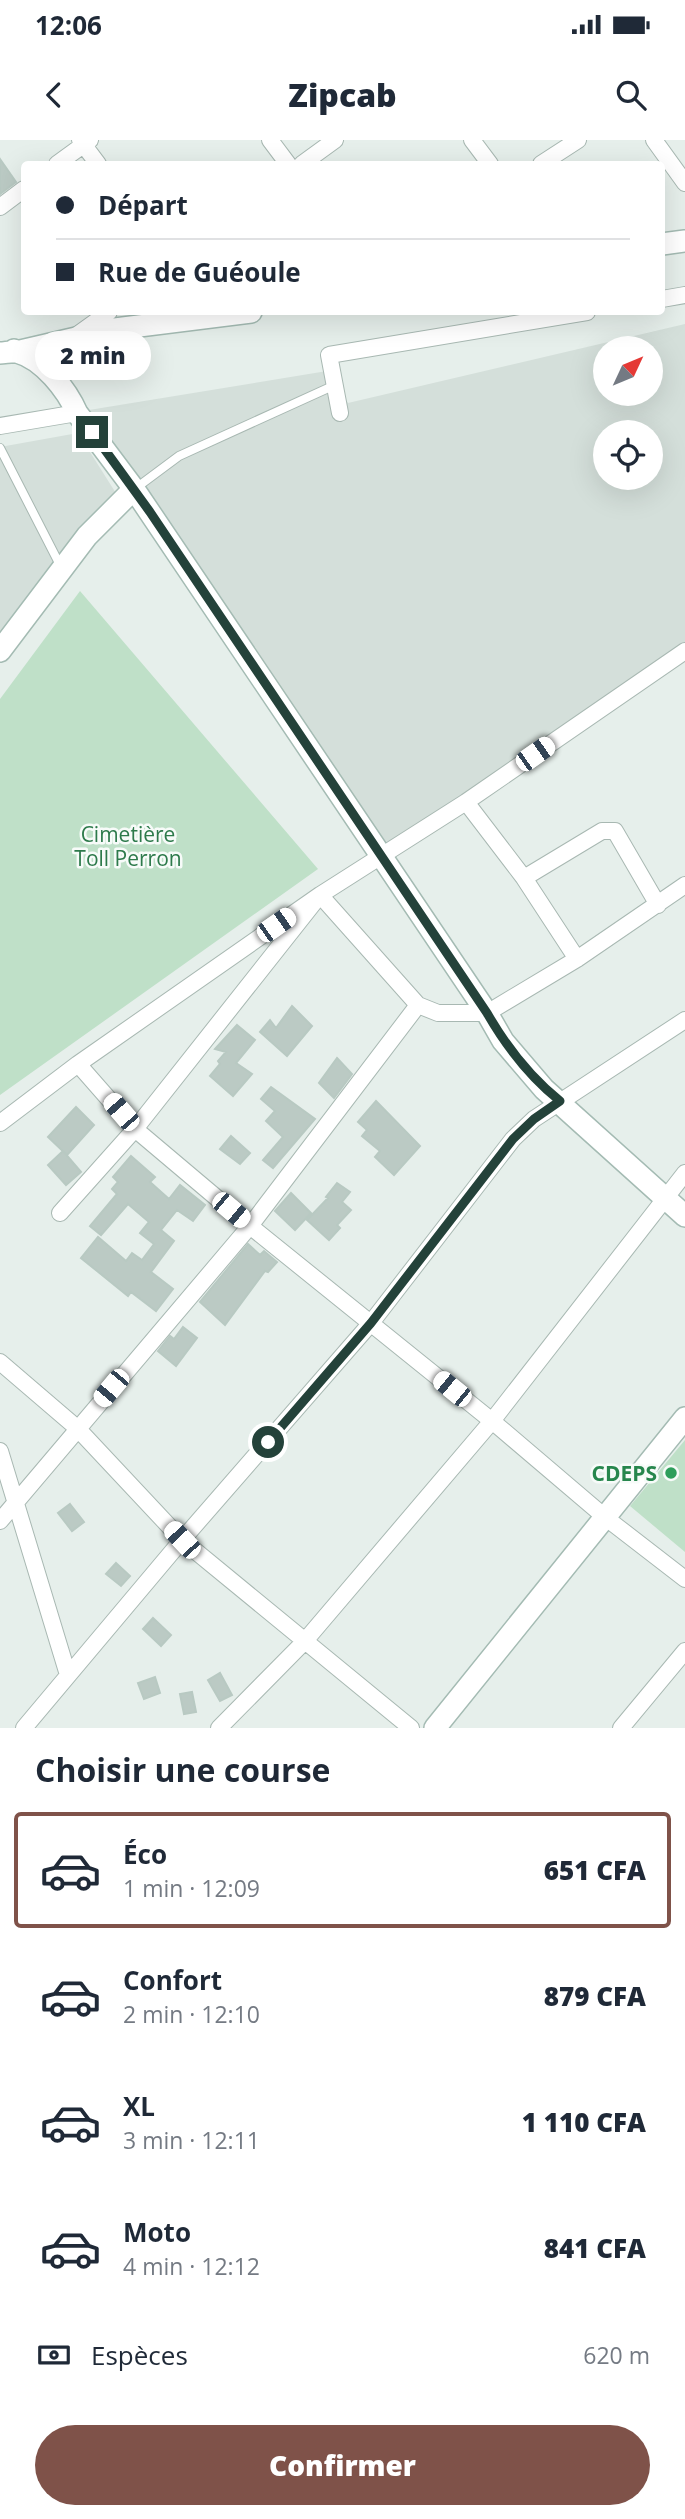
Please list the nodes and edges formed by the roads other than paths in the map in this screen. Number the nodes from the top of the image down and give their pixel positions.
1 (270, 140) edge
2 (335, 140) edge
3 (472, 140) edge
4 (578, 140) edge
5 (654, 140) edge
6 (85, 142) edge
7 (61, 161) edge
8 (96, 161) edge
9 (286, 161) edge
10 (306, 161) edge
11 (488, 161) edge
12 (546, 161) edge
13 (685, 183) edge
14 (21, 191) edge
15 (0, 207) edge
16 (685, 240) edge
17 (665, 243) edge
18 (685, 295) edge
19 (665, 298) edge
20 (105, 315) edge
21 (194, 315) edge
22 (568, 315) edge
23 (156, 317) edge
24 (72, 338) junction
25 (5, 349) edge
26 (335, 385) junction
27 (77, 413) junction
28 (340, 413) dead end
29 (0, 426) edge
30 (0, 448) edge
31 (134, 489) junction
32 (62, 567) junction
33 (0, 651) edge
34 (685, 651) edge
35 (466, 802) junction
36 (382, 857) junction
37 (524, 878) junction
38 (685, 885) edge
39 (320, 895) junction
40 (658, 905) junction
41 (577, 959) junction
42 (418, 1005) junction
43 (487, 1013) junction
44 (685, 1020) edge
45 (78, 1064) junction
46 (560, 1101) junction
47 (0, 1123) edge
48 (135, 1129) junction
49 (685, 1173) edge
50 (664, 1199) junction
51 (60, 1213) dead end
52 (685, 1216) edge
53 (250, 1226) junction
54 (371, 1323) junction
55 (0, 1362) edge
56 (685, 1418) edge
57 (492, 1421) junction
58 (77, 1429) junction
59 (0, 1451) edge
60 (15, 1503) junction
61 (606, 1518) junction
62 (0, 1521) edge
63 (182, 1540) junction
64 (685, 1579) edge
65 (304, 1642) junction
66 (685, 1651) edge
67 (68, 1675) junction
68 (24, 1728) edge
69 (219, 1728) edge
70 (411, 1728) edge
71 (435, 1728) edge
72 (621, 1728) edge

1 - 9 street
2 - 10 street
3 - 11 street
4 - 12 street
5 - 13 street
6 - 7 street
6 - 8 street
14 - 15 street
16 - 17 main road
18 - 19 street
20 - 24 street
21 - 23 main road
22 - 26 street
23 - 24 main road
24 - 25 main road
25 - 27 main road
26 - 28 street
26 - 31 lane
27 - 29 street
27 - 31 main road
30 - 32 lane
31 - 32 main road
31 - 36 main road
32 - 33 main road
34 - 35 street
35 - 36 street
35 - 37 street
36 - 39 street
36 - 43 main road
37 - 40 street
37 - 41 street
38 - 40 street
39 - 42 street
39 - 45 street
39 - 48 street
40 - 41 street
41 - 43 street
42 - 43 street
42 - 53 street
43 - 46 main road
44 - 46 street
45 - 47 street
45 - 48 street
46 - 50 main road
46 - 54 street
48 - 51 street
48 - 53 street
49 - 50 street
50 - 52 main road
50 - 57 street
53 - 54 street
53 - 58 street
54 - 57 street
54 - 63 street
55 - 58 street
56 - 61 main road
57 - 61 street
57 - 65 street
58 - 60 street
58 - 63 street
59 - 60 street
60 - 62 street
60 - 67 street
61 - 64 street
61 - 71 main road
63 - 65 street
63 - 67 street
65 - 69 street
65 - 70 street
66 - 72 street
67 - 68 street

